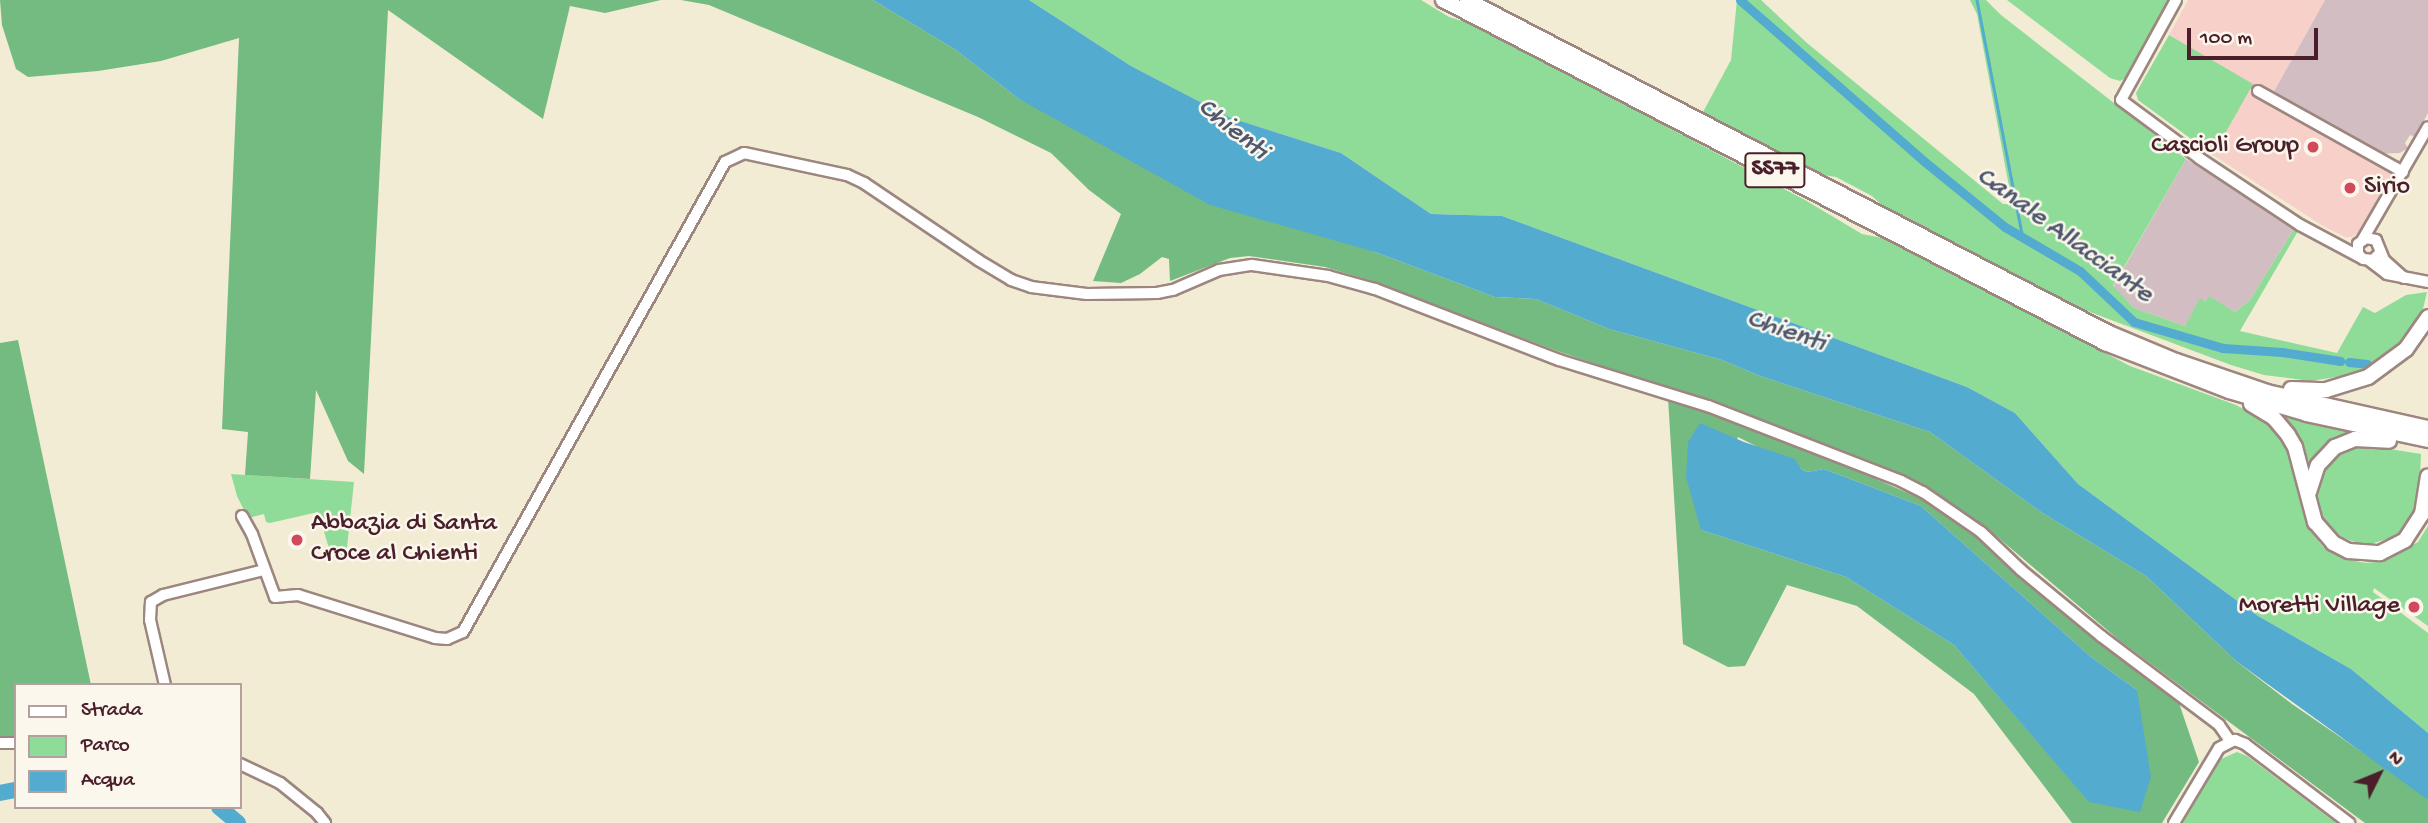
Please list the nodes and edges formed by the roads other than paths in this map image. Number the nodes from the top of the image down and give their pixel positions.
1 (1443, 0) edge
2 (1467, 0) edge
3 (2176, 0) edge
4 (2258, 91) dead end
5 (2428, 127) edge
6 (2403, 172) junction
7 (2378, 215) junction
8 (2360, 242) junction
9 (2336, 245) junction
10 (2379, 248) junction
11 (2365, 259) junction
12 (2404, 278) junction
13 (2428, 282) edge
14 (2428, 317) edge
15 (2107, 338) junction
16 (2428, 428) edge
17 (2428, 440) edge
18 (2428, 447) edge
19 (2428, 476) edge
20 (2309, 501) junction
21 (242, 516) dead end
22 (264, 570) junction
23 (165, 683) edge
24 (2230, 741) junction
25 (242, 765) edge
26 (325, 823) edge
27 (2174, 823) edge
28 (2349, 823) edge

1 - 15 highway, SS77
2 - 15 highway, SS77
3 - 9 street
4 - 6 street
5 - 6 street
6 - 7 street
7 - 8 street
7 - 10 street
8 - 9 street
8 - 10 street
8 - 11 street
9 - 11 street
10 - 11 street
10 - 12 street
11 - 12 street
12 - 13 street
14 - 15 highway
15 - 16 highway, SS77
15 - 17 highway, SS77
15 - 20 highway
18 - 20 highway
19 - 20 highway
21 - 22 street
22 - 23 street
22 - 24 street
24 - 27 street
24 - 28 street
25 - 26 street

